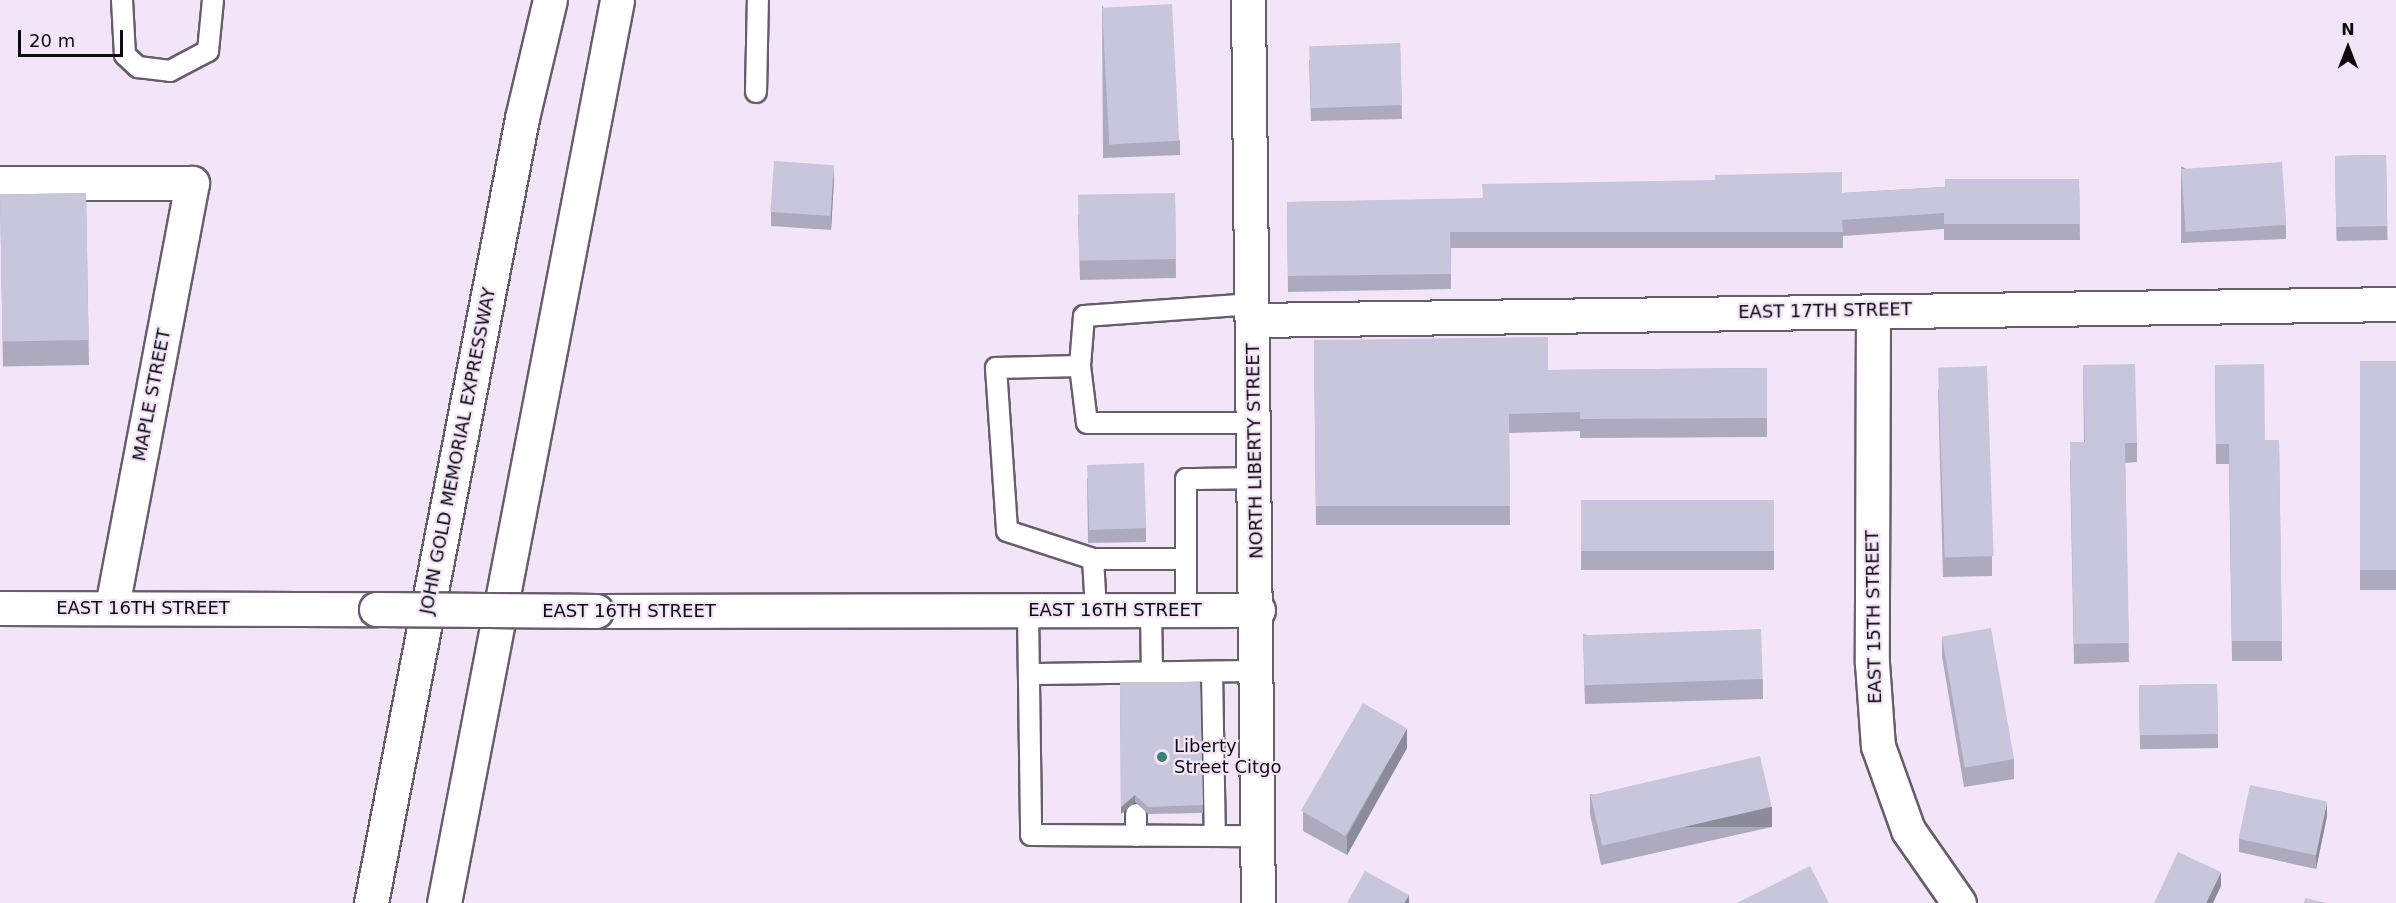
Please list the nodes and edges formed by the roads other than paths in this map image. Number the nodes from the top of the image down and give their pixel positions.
1 (122, 0) edge
2 (213, 0) edge
3 (529, 0) edge
4 (550, 0) edge
5 (617, 0) edge
6 (758, 0) edge
7 (1248, 0) edge
8 (756, 92) dead end
9 (522, 118) junction
10 (0, 183) edge
11 (2396, 304) edge
12 (1873, 311) junction
13 (1253, 312) junction
14 (1080, 366) junction
15 (1255, 423) junction
16 (1256, 478) junction
17 (1093, 559) junction
18 (1186, 559) junction
19 (111, 607) junction
20 (0, 608) edge
21 (1029, 610) junction
22 (1096, 610) junction
23 (1151, 610) junction
24 (1186, 610) junction
25 (1258, 610) junction
26 (1258, 671) junction
27 (1212, 672) junction
28 (1029, 674) junction
29 (1140, 678) junction
30 (1136, 814) dead end
31 (1136, 836) junction
32 (1215, 836) junction
33 (1258, 836) junction
34 (370, 903) edge
35 (444, 903) edge
36 (1258, 903) edge
37 (1959, 903) edge

1 - 2 lane
3 - 9 main road
4 - 9 main road, JOHN GOLD MEMORIAL EXPRESSWAY
5 - 35 main road
6 - 8 lane
7 - 13 main road, NORTH LIBERTY STREET
9 - 34 main road, JOHN GOLD MEMORIAL EXPRESSWAY
10 - 19 main road, MAPLE STREET
11 - 12 main road, EAST 17TH STREET
12 - 13 main road, EAST 17TH STREET
12 - 37 main road, EAST 15TH STREET
13 - 14 lane
13 - 15 main road, NORTH LIBERTY STREET
14 - 15 lane
14 - 17 lane
15 - 16 main road, NORTH LIBERTY STREET
16 - 18 lane
16 - 25 main road, NORTH LIBERTY STREET
17 - 18 lane
17 - 22 lane
18 - 24 lane
19 - 20 main road, EAST 16TH STREET
19 - 21 main road, EAST 16TH STREET, bridge
21 - 22 main road, EAST 16TH STREET
21 - 28 lane
22 - 23 main road, EAST 16TH STREET
23 - 24 main road, EAST 16TH STREET
23 - 29 lane
24 - 25 main road, EAST 16TH STREET
25 - 26 main road, NORTH LIBERTY STREET
26 - 27 lane
26 - 33 main road, NORTH LIBERTY STREET
27 - 29 lane
27 - 32 lane
28 - 29 lane
28 - 31 lane
30 - 31 lane
31 - 32 lane
32 - 33 lane
33 - 36 main road, NORTH LIBERTY STREET

